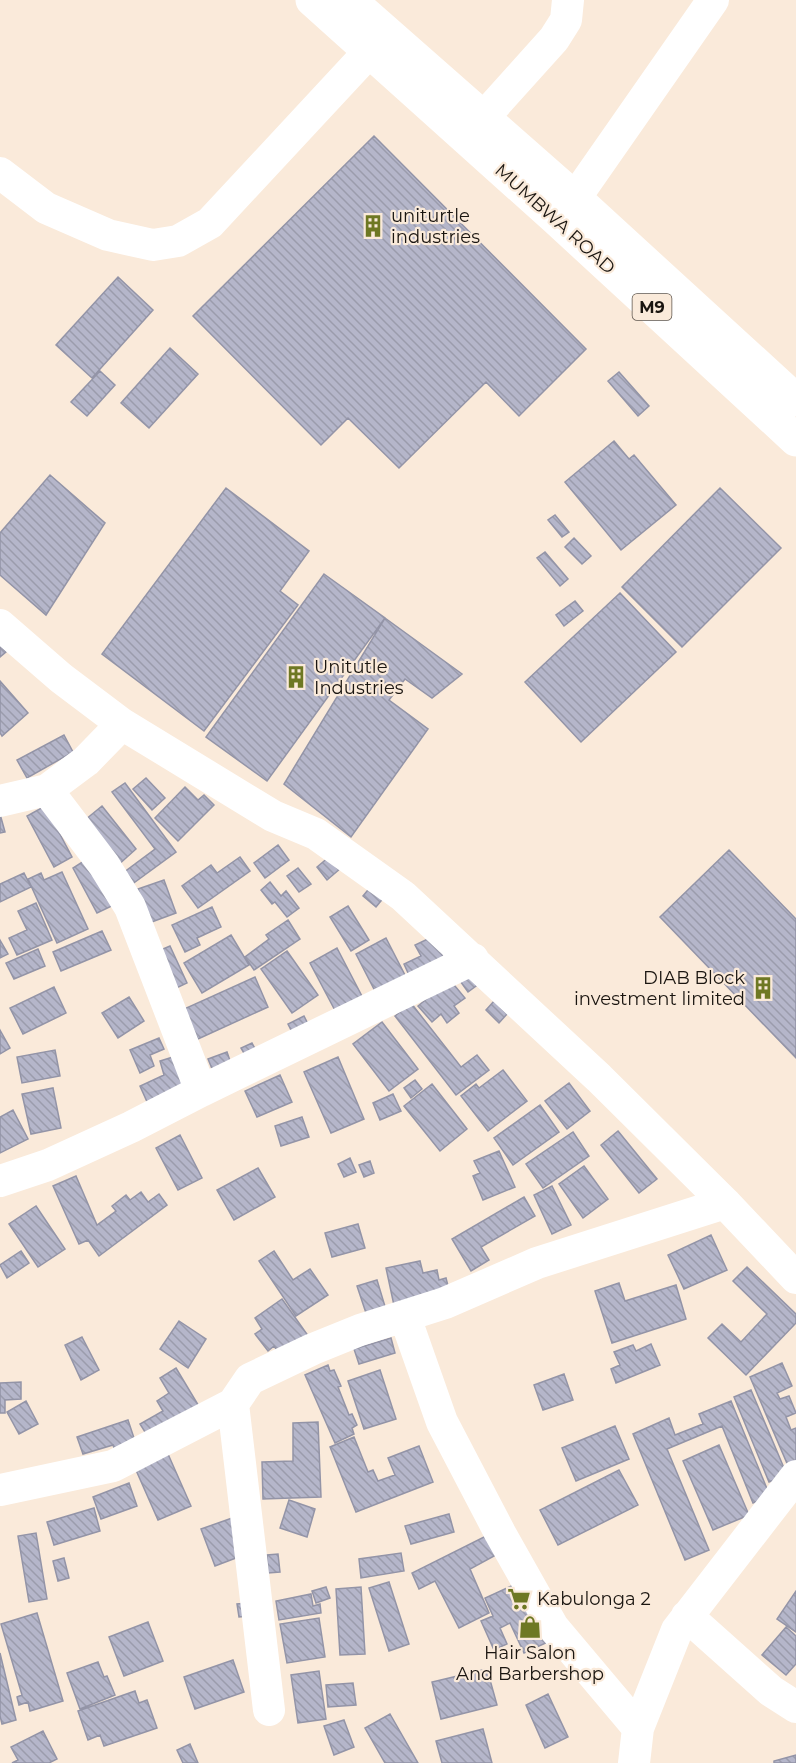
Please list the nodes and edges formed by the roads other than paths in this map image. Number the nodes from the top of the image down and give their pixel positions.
1 (312, 0) edge
2 (350, 0) edge
3 (568, 0) edge
4 (713, 0) edge
5 (369, 52) junction
6 (483, 118) junction
7 (0, 173) edge
8 (566, 208) junction
9 (796, 400) edge
10 (796, 440) edge
11 (0, 625) edge
12 (122, 724) junction
13 (47, 790) junction
14 (0, 801) edge
15 (473, 959) junction
16 (201, 1091) junction
17 (0, 1181) edge
18 (724, 1203) junction
19 (796, 1278) edge
20 (405, 1317) junction
21 (233, 1404) junction
22 (796, 1476) edge
23 (0, 1490) edge
24 (687, 1616) junction
25 (796, 1707) edge
26 (269, 1710) dead end
27 (638, 1728) junction
28 (634, 1763) edge

1 - 5 main road, MUMBWA ROAD / M9
2 - 6 main road, MUMBWA ROAD / M9
3 - 6 street
4 - 8 street
5 - 7 street
5 - 8 main road, MUMBWA ROAD / M9
6 - 8 main road, MUMBWA ROAD / M9
8 - 9 main road, MUMBWA ROAD / M9
8 - 10 main road, MUMBWA ROAD / M9
11 - 12 street
12 - 13 street
12 - 15 street
13 - 14 street
13 - 16 street
15 - 16 street
15 - 18 street
16 - 17 street
18 - 19 street
18 - 20 street
20 - 21 street
20 - 27 street
21 - 23 street
21 - 26 street
22 - 24 street
24 - 25 street
24 - 27 street
27 - 28 street

